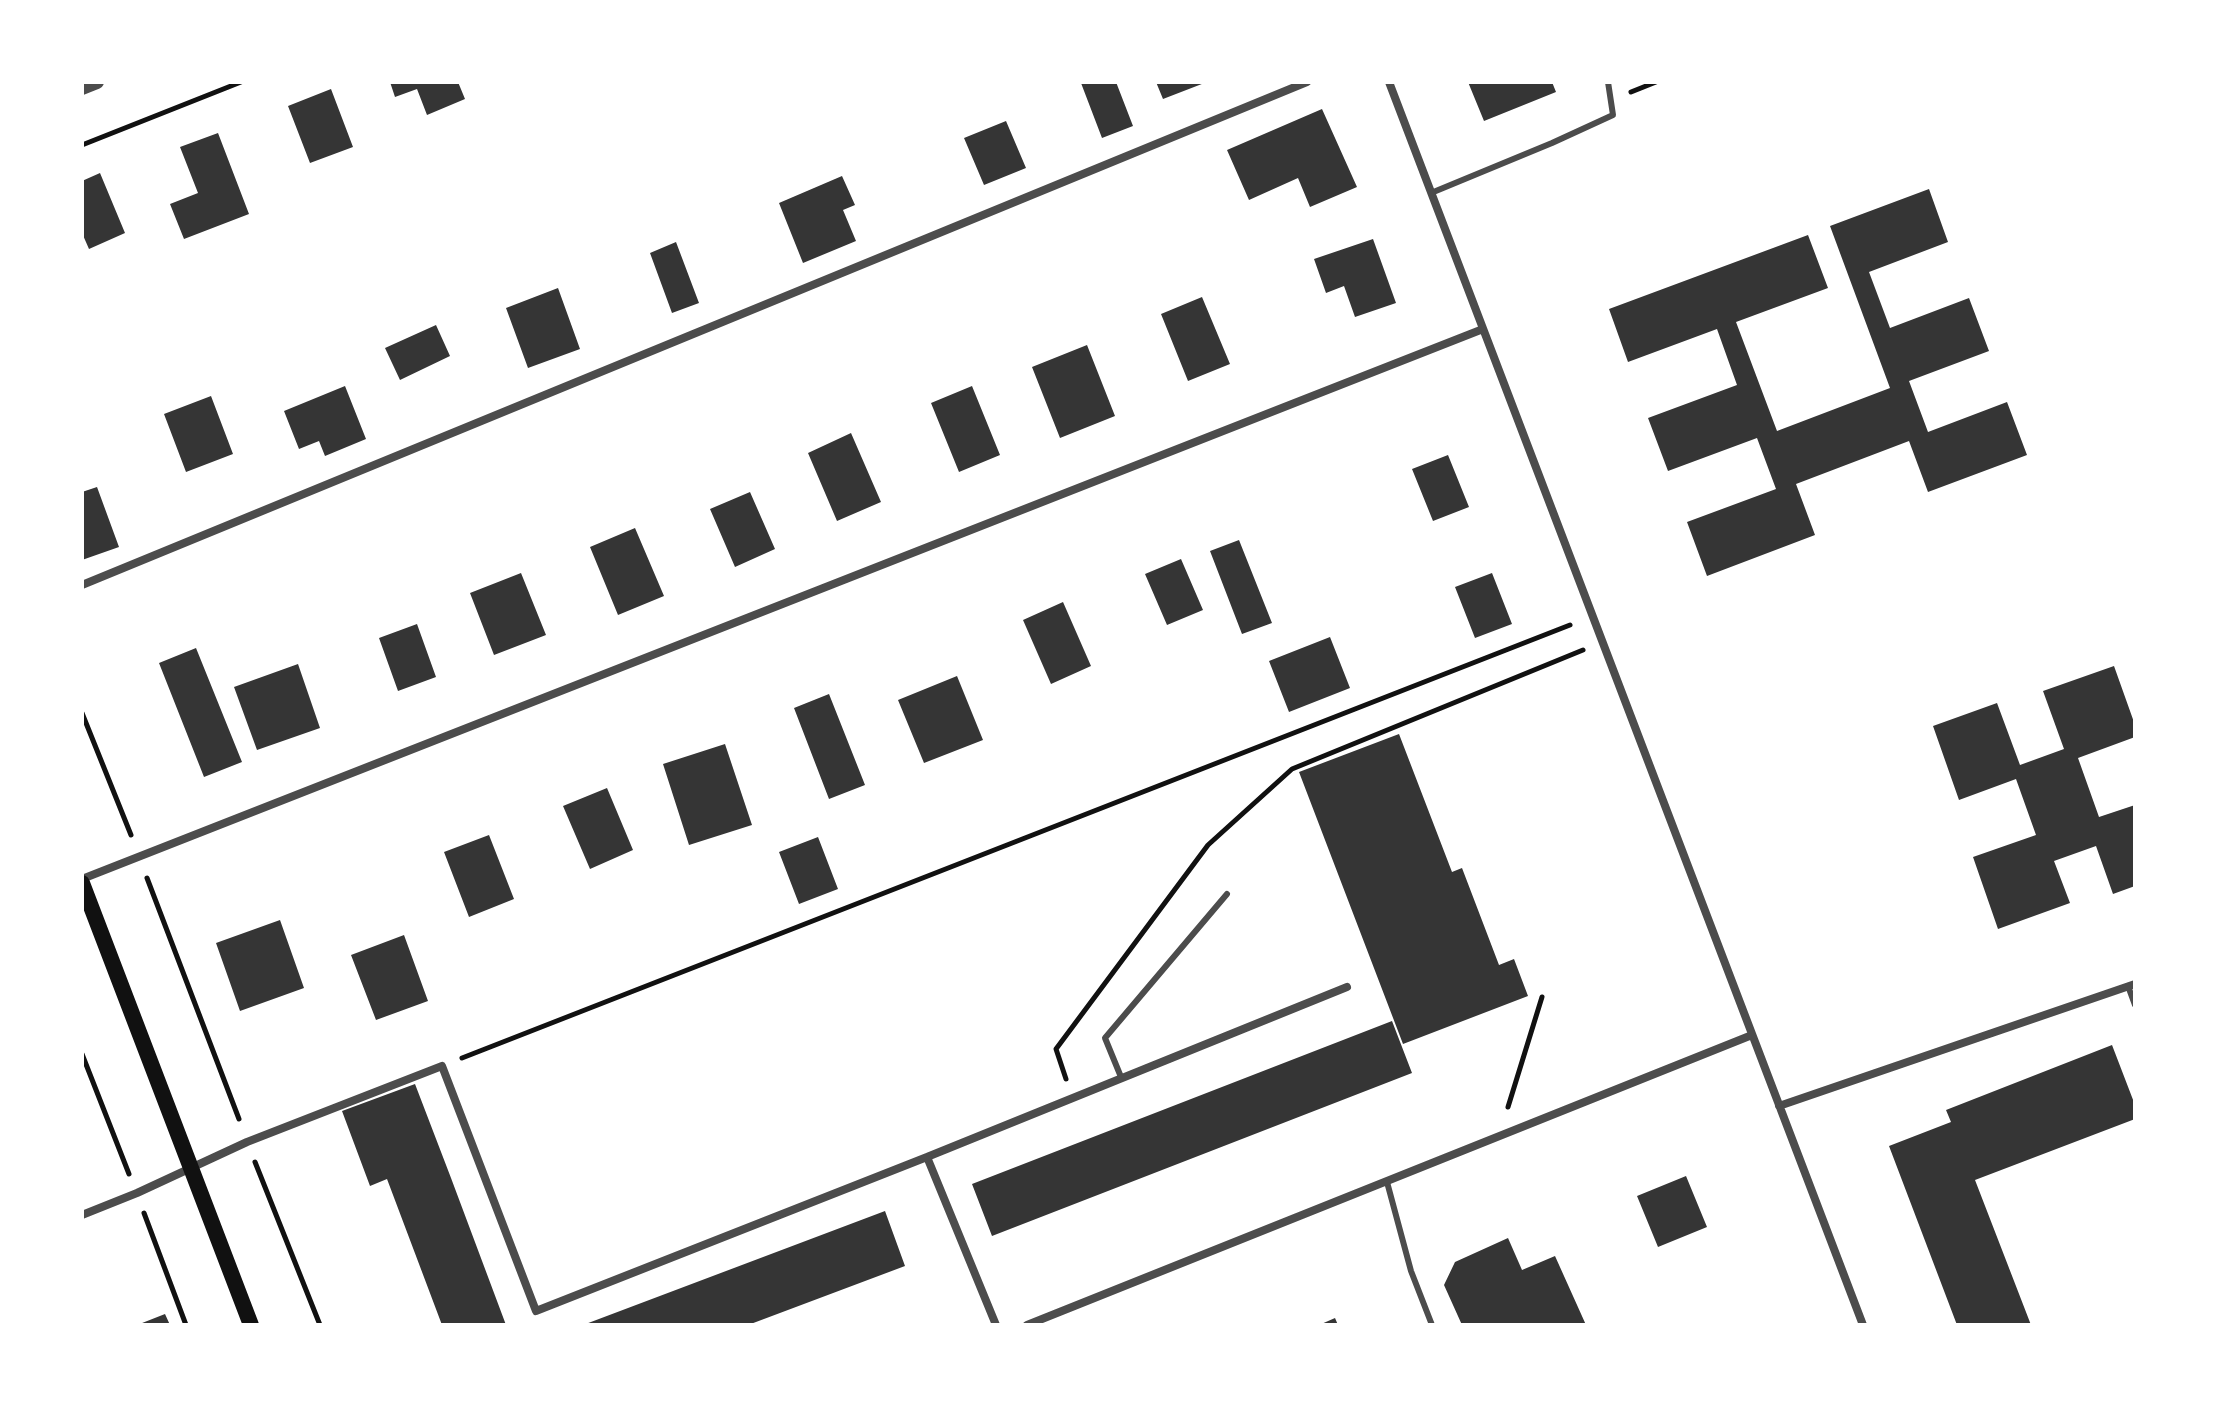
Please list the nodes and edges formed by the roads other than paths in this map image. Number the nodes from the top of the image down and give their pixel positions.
1 (97, 82) edge
2 (1307, 82) edge
3 (1389, 82) edge
4 (1608, 82) edge
5 (82, 88) edge
6 (1431, 193) junction
7 (1483, 329) junction
8 (82, 585) edge
9 (82, 881) edge
10 (1227, 894) dead end
11 (2132, 985) edge
12 (1347, 987) dead end
13 (2135, 1005) edge
14 (1752, 1035) junction
15 (1121, 1077) junction
16 (1779, 1106) junction
17 (927, 1157) junction
18 (190, 1169) junction
19 (1387, 1182) junction
20 (82, 1215) edge
21 (251, 1325) edge
22 (996, 1325) edge
23 (1027, 1325) edge
24 (1432, 1325) edge
25 (1863, 1325) edge

1 - 5 street
2 - 8 street
3 - 6 street
4 - 6 lane
6 - 7 street
7 - 9 street
7 - 14 street
9 - 18 main road
10 - 15 lane
11 - 13 lane
11 - 16 street
12 - 15 street
14 - 16 street
14 - 19 street
15 - 17 street
16 - 25 street
17 - 18 street
17 - 22 street
18 - 20 street
18 - 21 main road
19 - 23 street
19 - 24 lane

